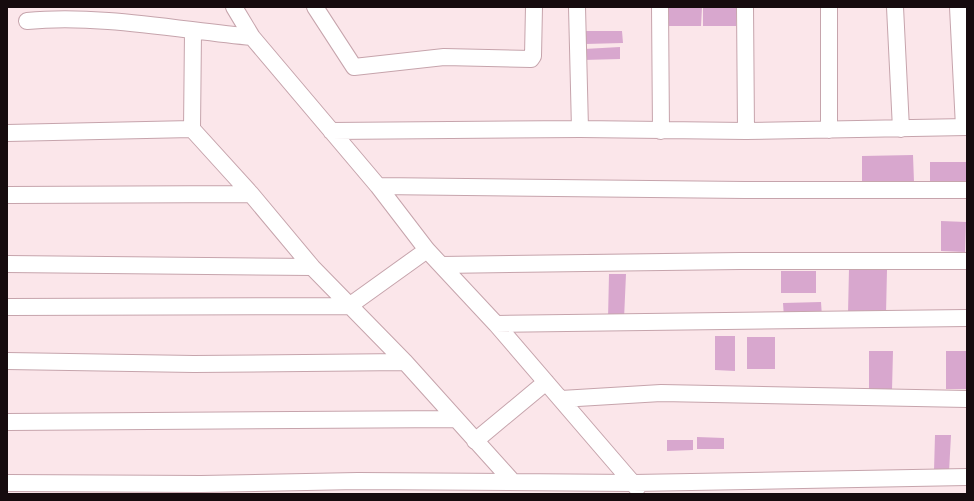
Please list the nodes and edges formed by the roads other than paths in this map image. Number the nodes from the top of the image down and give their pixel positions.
1 (315, 7) edge
2 (534, 7) edge
3 (577, 7) edge
4 (660, 7) edge
5 (745, 7) edge
6 (829, 7) edge
7 (895, 7) edge
8 (958, 7) edge
9 (241, 10) edge
10 (26, 21) dead end
11 (193, 32) junction
12 (252, 37) junction
13 (965, 127) edge
14 (192, 129) junction
15 (580, 129) junction
16 (900, 129) junction
17 (829, 130) junction
18 (661, 131) junction
19 (746, 131) junction
20 (331, 132) junction
21 (7, 133) edge
22 (378, 186) junction
23 (967, 190) edge
24 (252, 194) junction
25 (7, 195) edge
26 (427, 250) junction
27 (967, 261) edge
28 (7, 264) edge
29 (441, 265) junction
30 (312, 267) junction
31 (349, 306) junction
32 (7, 308) edge
33 (967, 318) edge
34 (496, 324) junction
35 (7, 361) edge
36 (405, 362) junction
37 (546, 382) junction
38 (561, 399) junction
39 (967, 399) edge
40 (455, 419) junction
41 (7, 422) edge
42 (475, 441) junction
43 (967, 477) edge
44 (513, 482) junction
45 (7, 483) edge
46 (358, 488) edge
47 (637, 489) edge

1 - 2 street
3 - 15 street
4 - 18 street
5 - 19 street
6 - 17 street
7 - 16 street
8 - 13 street
9 - 12 street
10 - 11 street
11 - 12 street
11 - 14 street
12 - 20 street
13 - 16 street
14 - 21 street
14 - 24 street
15 - 18 street
15 - 20 street
16 - 17 street
17 - 19 street
18 - 19 street
20 - 22 street
22 - 23 street
22 - 26 street
24 - 25 street
24 - 30 street
26 - 29 street
26 - 31 street
27 - 29 street
28 - 30 street
29 - 34 street
30 - 31 street
31 - 32 street
31 - 36 street
33 - 34 street
34 - 37 street
35 - 36 street
36 - 40 street
37 - 38 street
37 - 42 street
38 - 39 street
38 - 47 street
40 - 41 street
40 - 42 street
42 - 44 street
43 - 47 street
44 - 46 street
44 - 47 street
45 - 46 street

